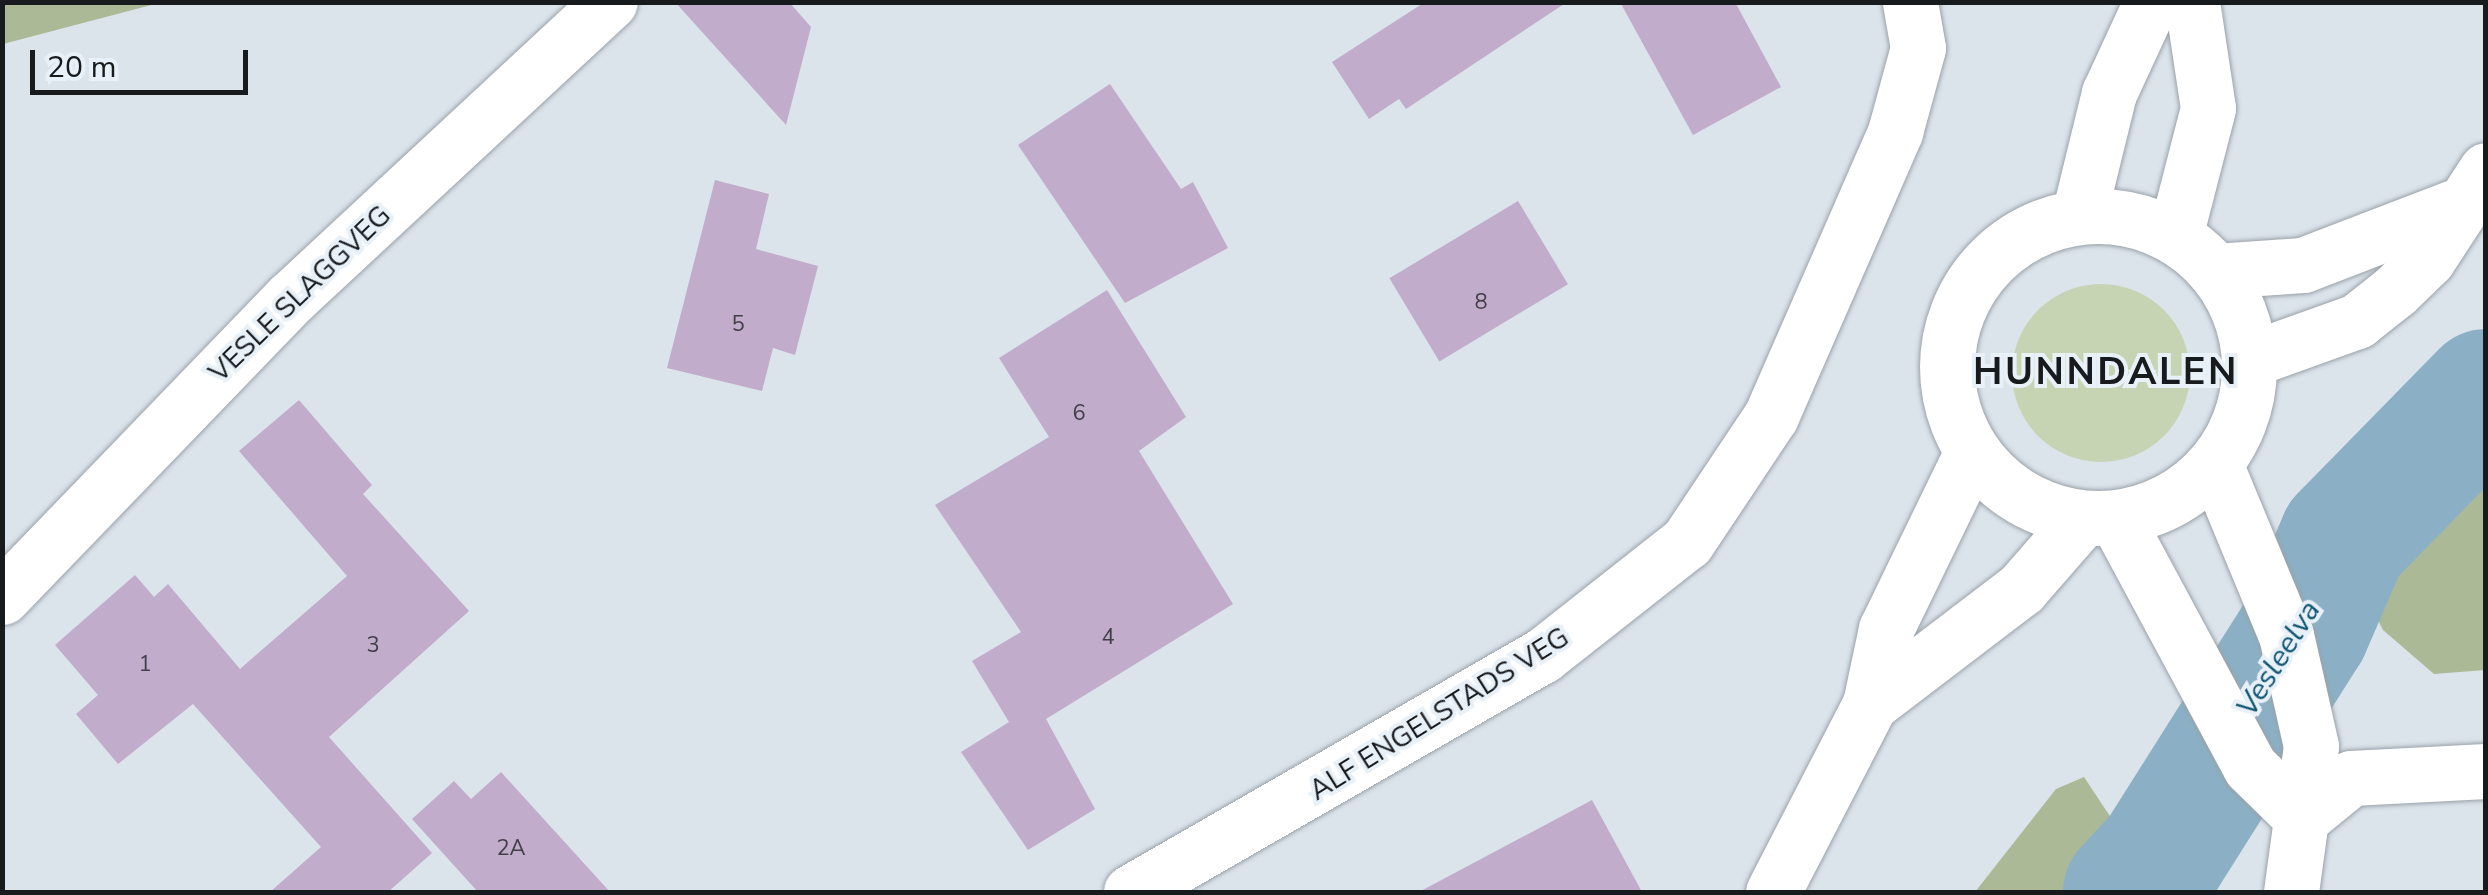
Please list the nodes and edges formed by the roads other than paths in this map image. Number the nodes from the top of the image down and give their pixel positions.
1 (610, 2) edge
2 (1910, 2) edge
3 (2151, 2) edge
4 (2192, 2) edge
5 (2470, 188) edge
6 (2079, 216) junction
7 (2174, 236) junction
8 (2216, 271) junction
9 (2252, 359) junction
10 (1972, 452) junction
11 (2215, 464) junction
12 (2099, 519) junction
13 (2, 597) edge
14 (1870, 704) junction
15 (2486, 770) edge
16 (2302, 818) junction
17 (1131, 892) edge
18 (1772, 892) edge
19 (2291, 892) edge

1 - 13 main road, VESLE SLAGGVEG
2 - 17 main road, ALF ENGELSTADS VEG
3 - 6 main road
4 - 7 main road
5 - 8 main road
5 - 9 main road
6 - 7 main road
6 - 10 main road
7 - 8 main road
8 - 9 main road
9 - 11 main road
10 - 12 main road
10 - 14 main road
11 - 12 main road
11 - 16 main road
12 - 14 main road
12 - 16 main road
14 - 18 main road
15 - 16 main road
16 - 19 main road

